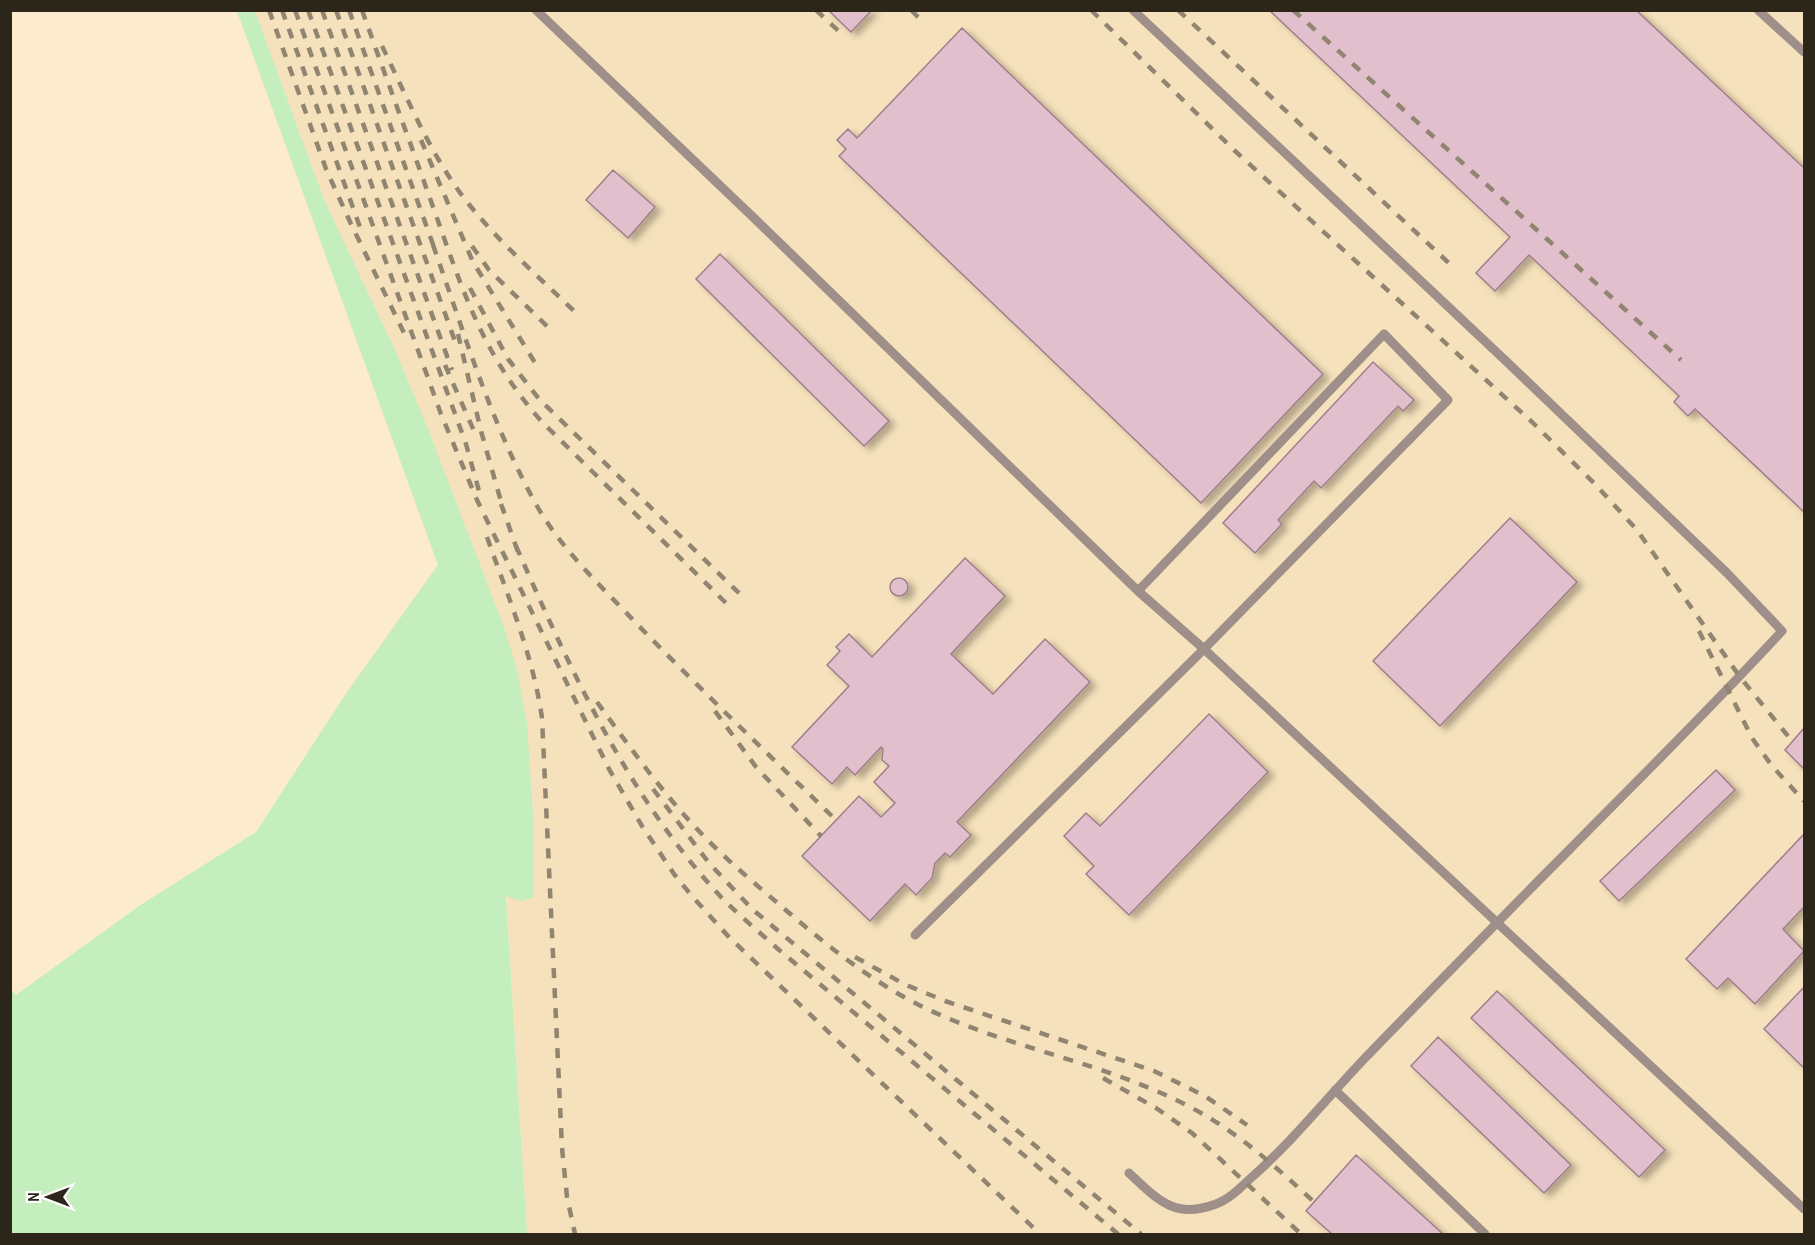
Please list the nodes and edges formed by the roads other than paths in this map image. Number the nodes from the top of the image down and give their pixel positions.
1 (536, 10) edge
2 (1133, 10) edge
3 (1758, 10) edge
4 (1804, 52) edge
5 (1138, 591) junction
6 (1204, 648) junction
7 (1497, 922) junction
8 (915, 935) dead end
9 (1335, 1090) junction
10 (1129, 1173) dead end
11 (1804, 1209) edge
12 (1485, 1234) edge

1 - 5 lane
2 - 7 lane
3 - 4 lane
5 - 6 lane
5 - 6 lane
6 - 7 lane
6 - 8 lane
7 - 9 lane
7 - 11 lane
9 - 10 lane
9 - 12 lane

